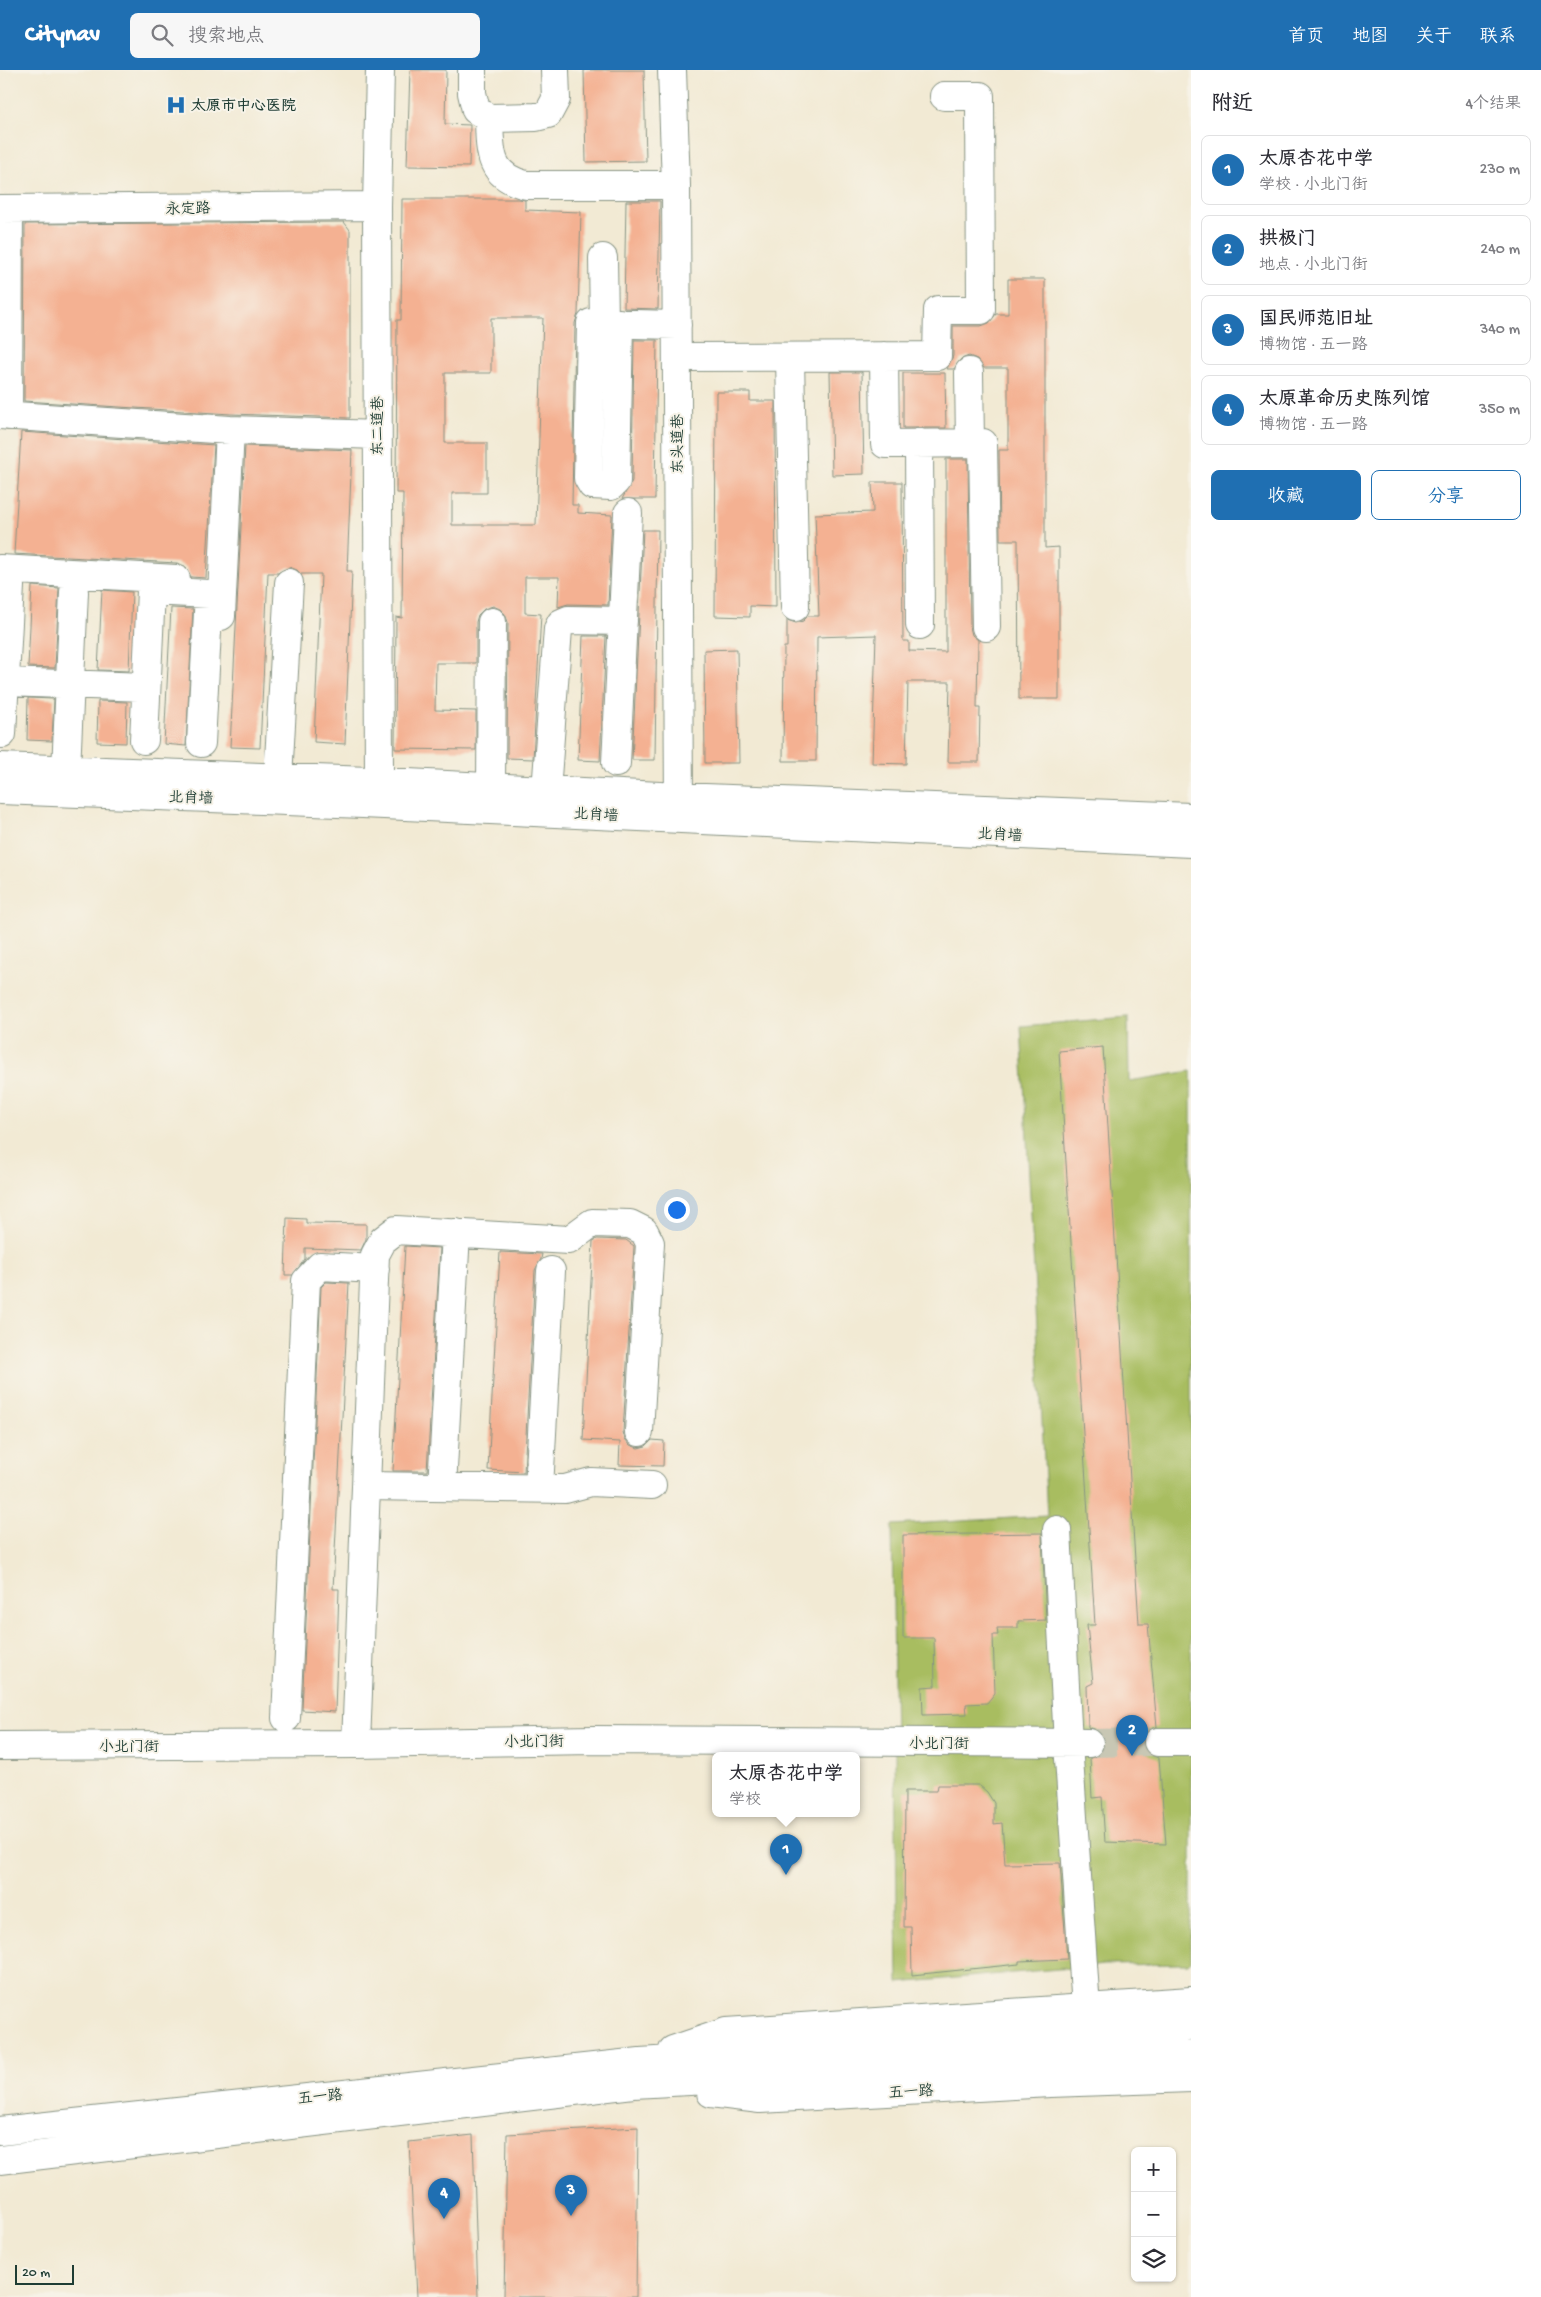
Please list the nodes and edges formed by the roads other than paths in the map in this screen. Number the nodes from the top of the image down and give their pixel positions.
1 (370, 70) edge
2 (380, 70) edge
3 (472, 70) edge
4 (555, 70) edge
5 (672, 70) edge
6 (944, 96) dead end
7 (489, 118) junction
8 (676, 185) junction
9 (372, 206) junction
10 (5, 209) edge
11 (603, 258) dead end
12 (611, 323) junction
13 (677, 325) junction
14 (884, 356) junction
15 (677, 357) junction
16 (790, 357) junction
17 (969, 372) dead end
18 (4, 416) edge
19 (230, 430) junction
20 (372, 435) junction
21 (919, 443) junction
22 (970, 443) junction
23 (628, 513) dead end
24 (5, 578) edge
25 (222, 582) junction
26 (289, 583) dead end
27 (74, 592) dead end
28 (795, 607) dead end
29 (623, 621) junction
30 (492, 622) dead end
31 (920, 626) dead end
32 (986, 627) dead end
33 (5, 682) junction
34 (70, 684) junction
35 (146, 688) junction
36 (2, 734) dead end
37 (144, 740) dead end
38 (201, 743) dead end
39 (616, 763) dead end
40 (0, 767) edge
41 (66, 770) junction
42 (215, 775) junction
43 (278, 778) junction
44 (374, 781) junction
45 (491, 788) junction
46 (0, 790) edge
47 (546, 791) junction
48 (678, 808) junction
49 (1191, 817) edge
50 (1191, 843) edge
51 (456, 1234) junction
52 (375, 1269) junction
53 (552, 1271) dead end
54 (639, 1432) dead end
55 (652, 1485) dead end
56 (366, 1486) junction
57 (442, 1487) junction
58 (539, 1488) junction
59 (1057, 1530) dead end
60 (286, 1718) dead end
61 (1158, 1742) tunnel mouth
62 (1191, 1742) edge
63 (1079, 1743) junction
64 (356, 1744) junction
65 (0, 1746) edge
66 (1086, 2008) junction
67 (1190, 2014) edge
68 (1190, 2067) edge
69 (636, 2073) junction
70 (0, 2131) edge
71 (0, 2160) edge

1 - 9 street, 东二道巷
2 - 9 street, 东二道巷
3 - 7 street
4 - 7 street
5 - 8 street, 东头道巷
6 - 14 street
7 - 8 street
8 - 13 street, 东头道巷
9 - 10 street, 永定路
9 - 20 street, 东二道巷
10 - 18 street
11 - 12 street
12 - 12 street
12 - 13 street
13 - 15 street, 东头道巷
14 - 16 street
14 - 21 street
15 - 16 street
15 - 48 street, 东头道巷
16 - 28 street
17 - 22 street
18 - 19 street
19 - 20 street
19 - 25 street
20 - 44 street, 东二道巷
21 - 22 street
21 - 31 street
22 - 32 street
23 - 29 street
24 - 25 street
24 - 33 street
25 - 42 street
26 - 43 street
27 - 34 street
29 - 39 street
29 - 47 street
30 - 45 street
33 - 34 street
33 - 36 street
34 - 35 street
34 - 41 street
35 - 37 street
35 - 38 street
40 - 41 street
41 - 42 street
42 - 43 street
43 - 44 street
44 - 45 street
45 - 47 street
46 - 48 street, 北肖墙
47 - 48 street
48 - 49 street
48 - 50 street, 北肖墙
51 - 52 street
51 - 54 street
51 - 57 street
52 - 56 street
52 - 60 street
53 - 58 street
55 - 58 street
56 - 57 street
56 - 64 street
57 - 58 street
59 - 63 street
61 - 62 street
63 - 64 street, 小北门街
63 - 66 street
64 - 65 street, 小北门街
66 - 67 street, 五一路
66 - 69 street, 五一路
67 - 69 street, 五一路
68 - 69 street, 五一路
69 - 70 street, 五一路
69 - 71 street, 五一路

